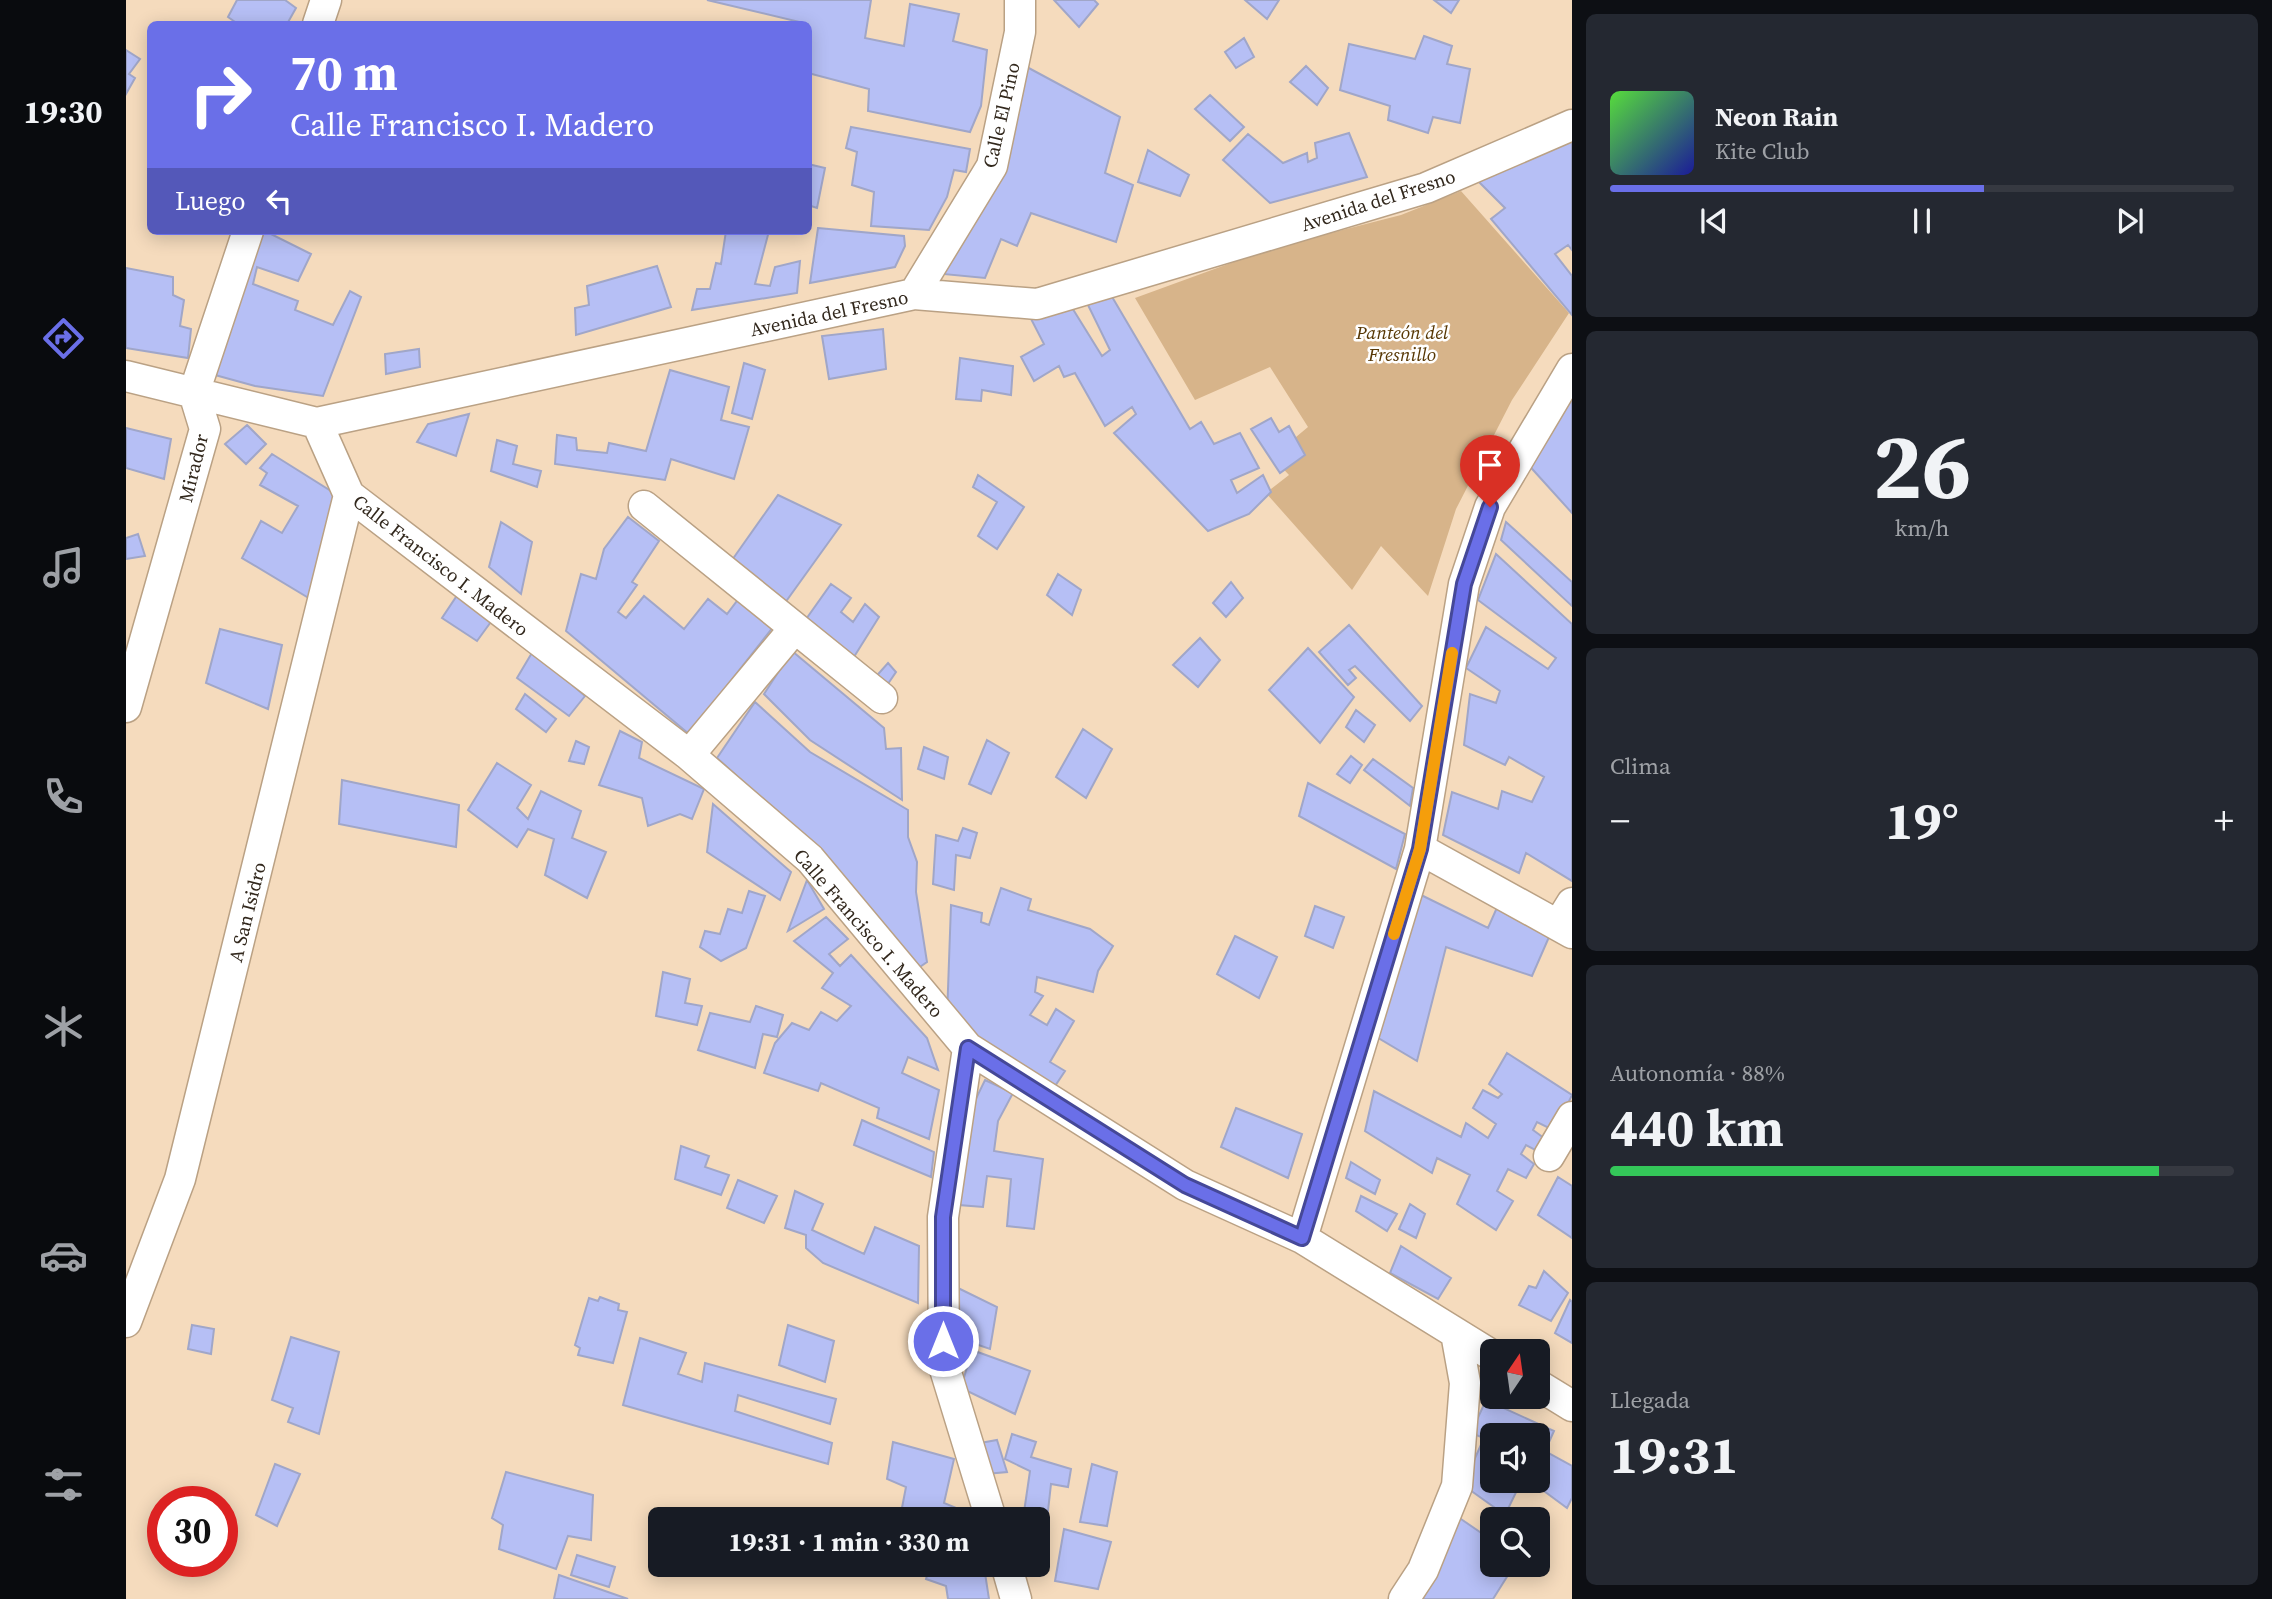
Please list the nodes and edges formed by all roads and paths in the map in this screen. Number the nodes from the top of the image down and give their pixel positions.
1 (326, 0) edge
2 (1020, 0) edge
3 (319, 21) edge
4 (1572, 125) edge
5 (247, 235) edge
6 (914, 294) junction
7 (1572, 369) edge
8 (126, 376) edge
9 (194, 393) junction
10 (317, 423) junction
11 (349, 495) junction
12 (644, 506) dead end
13 (794, 629) junction
14 (882, 698) dead end
15 (126, 707) edge
16 (689, 755) junction
17 (1420, 849) junction
18 (1568, 920) edge
19 (968, 1048) junction
20 (1572, 1116) edge
21 (1549, 1156) dead end
22 (1302, 1238) junction
23 (126, 1322) edge
24 (1456, 1333) junction
25 (1480, 1348) edge
26 (1550, 1392) edge
27 (1572, 1406) edge
28 (987, 1507) edge
29 (1010, 1577) edge
30 (1016, 1599) edge
31 (1404, 1599) edge

1 - 3 street
2 - 6 street, Calle El Pino
4 - 6 street, Avenida del Fresno
5 - 9 street
6 - 10 street, Avenida del Fresno
7 - 17 street
8 - 9 street
9 - 10 street
9 - 15 street, Mirador
10 - 11 street, Calle Francisco I. Madero
11 - 16 street, Calle Francisco I. Madero
11 - 23 street, A San Isidro
12 - 13 street
13 - 14 street
13 - 16 street
16 - 19 street, Calle Francisco I. Madero
17 - 18 street
17 - 22 street
19 - 22 street, Calle Francisco I. Madero
19 - 28 street
20 - 21 street
22 - 24 street, Calle Francisco I. Madero
24 - 25 street, Calle Francisco I. Madero
24 - 31 street
26 - 27 street
29 - 30 street

